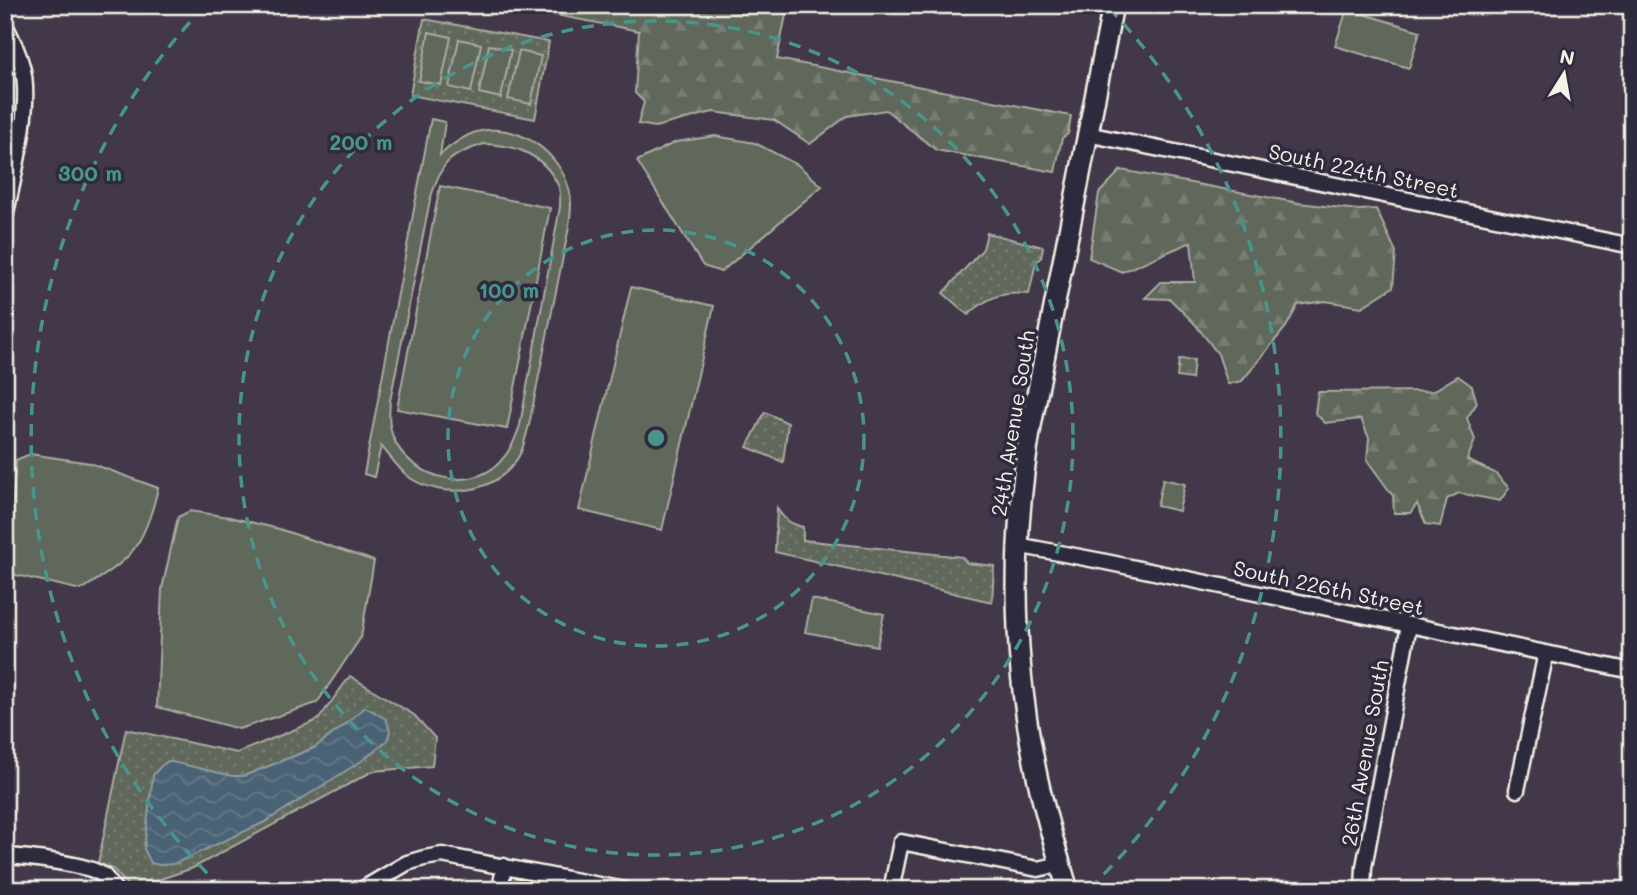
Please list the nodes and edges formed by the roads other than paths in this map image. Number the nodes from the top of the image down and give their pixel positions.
1 (1113, 5) edge
2 (5, 25) edge
3 (1087, 134) junction
4 (5, 218) edge
5 (1632, 246) edge
6 (1017, 545) junction
7 (1409, 625) junction
8 (1546, 653) junction
9 (1632, 671) edge
10 (1517, 790) dead end
11 (5, 856) edge
12 (1060, 864) junction
13 (504, 866) junction
14 (115, 890) edge
15 (361, 890) edge
16 (500, 890) edge
17 (625, 890) edge
18 (891, 890) edge
19 (1068, 890) edge
20 (1363, 890) edge

1 - 3 street, 24th Avenue South
2 - 4 street
3 - 5 street, South 224th Street
3 - 6 street, 24th Avenue South
6 - 7 street, South 226th Street
6 - 12 street, 24th Avenue South
7 - 8 street, South 226th Street
7 - 20 street, 26th Avenue South
8 - 9 street, South 226th Street
8 - 10 street
11 - 14 street
12 - 18 street
12 - 19 street, 24th Avenue South
13 - 15 street
13 - 16 street
13 - 17 street

